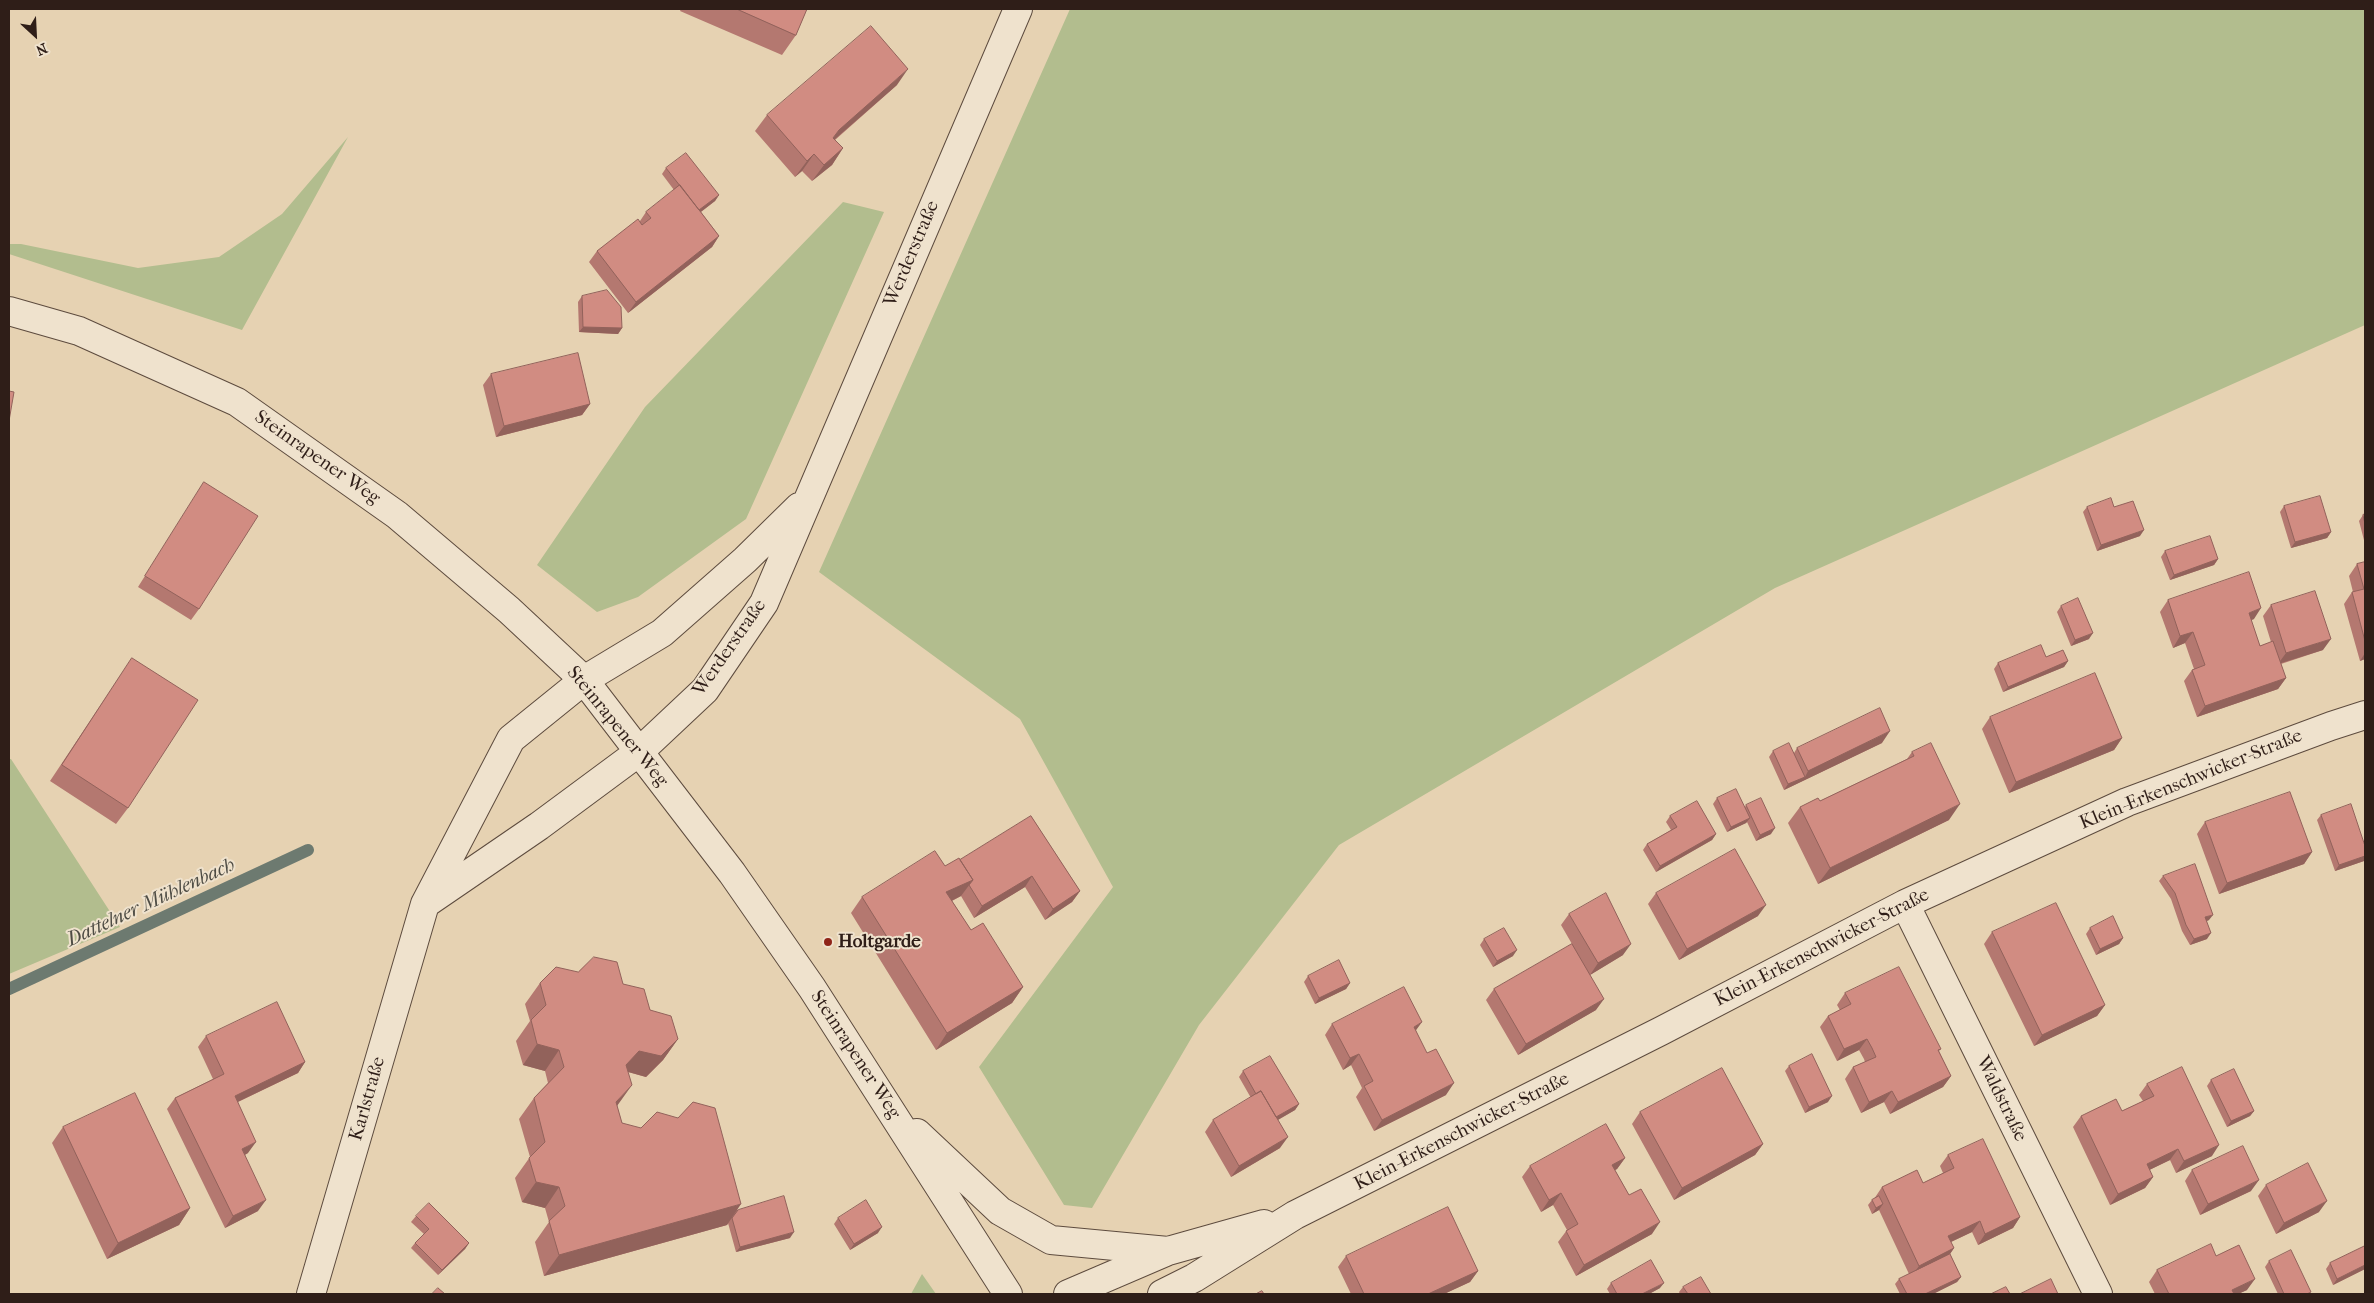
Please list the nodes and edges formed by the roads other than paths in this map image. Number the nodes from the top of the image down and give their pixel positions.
1 (1018, 9) edge
2 (9, 311) edge
3 (807, 500) junction
4 (584, 680) junction
5 (2365, 715) edge
6 (639, 752) junction
7 (425, 904) junction
8 (1905, 904) junction
9 (884, 1100) junction
10 (1295, 1215) junction
11 (1168, 1251) junction
12 (311, 1294) edge
13 (1008, 1294) edge
14 (1068, 1294) edge
15 (1162, 1294) edge
16 (2098, 1294) edge

1 - 3 street, Werderstraße
2 - 4 street, Steinrapener Weg
3 - 4 street, Werderstraße
3 - 6 street, Werderstraße
4 - 6 street, Steinrapener Weg
4 - 7 street, Karlstraße
5 - 8 street, Klein-Erkenschwicker-Straße
6 - 7 street
6 - 9 street, Steinrapener Weg
7 - 12 street, Karlstraße
8 - 10 street, Klein-Erkenschwicker-Straße
8 - 16 street, Waldstraße
9 - 11 street, Klein-Erkenschwicker-Straße
9 - 13 street, Steinrapener Weg
10 - 11 street, Klein-Erkenschwicker-Straße
10 - 15 street, Klein-Erkenschwicker-Straße
11 - 14 street, Klein-Erkenschwicker-Straße

